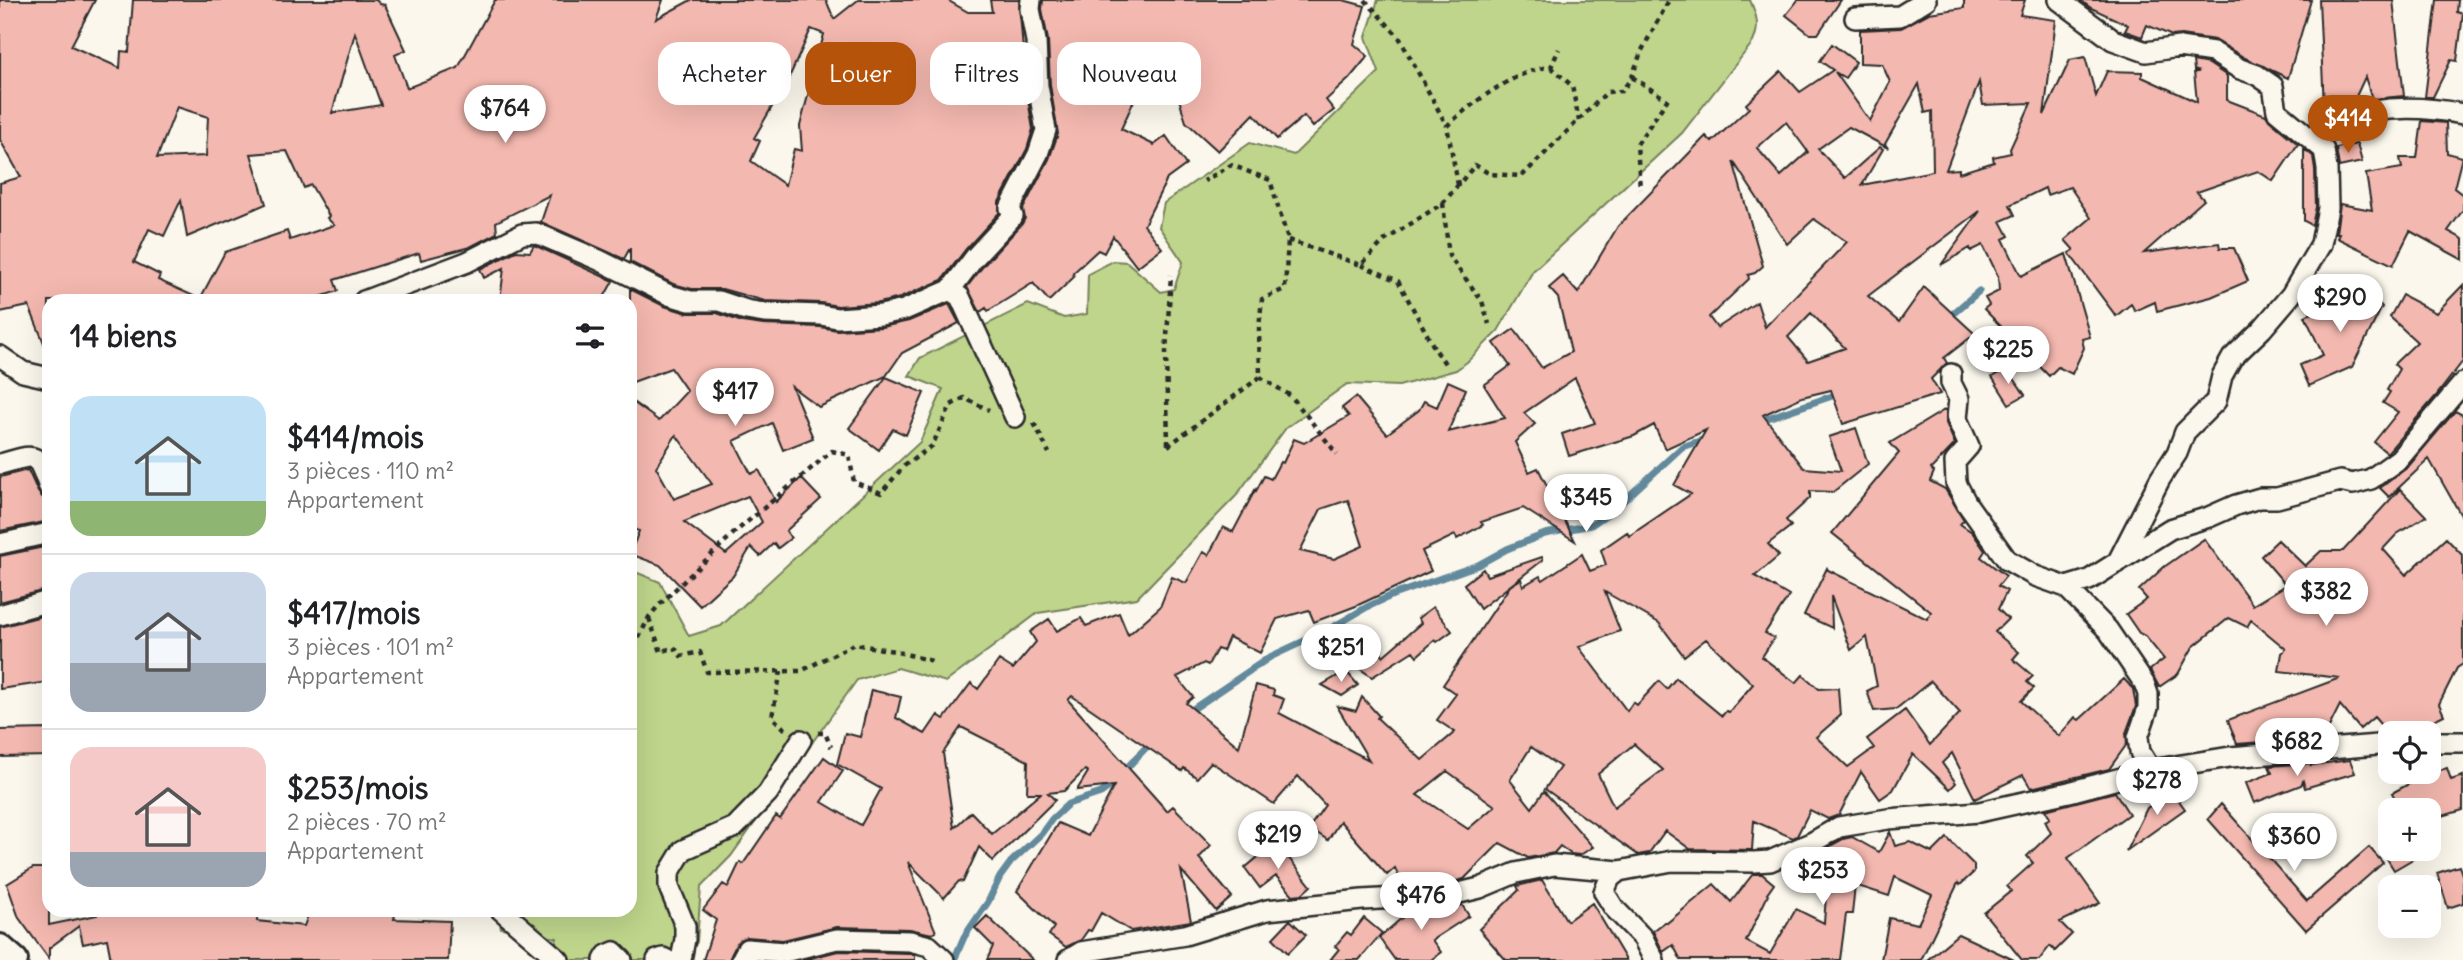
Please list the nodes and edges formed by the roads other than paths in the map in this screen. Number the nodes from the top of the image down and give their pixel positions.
1 (1031, 0) edge
2 (1926, 0) edge
3 (2059, 0) edge
4 (1855, 19) dead end
5 (2373, 111) dead end
6 (2463, 114) edge
7 (950, 290) junction
8 (383, 294) edge
9 (0, 356) edge
10 (1951, 373) dead end
11 (42, 376) edge
12 (2463, 383) edge
13 (1015, 417) road end
14 (0, 464) edge
15 (42, 469) edge
16 (42, 535) edge
17 (0, 544) edge
18 (2116, 563) junction
19 (2066, 587) junction
20 (42, 603) edge
21 (0, 615) edge
22 (801, 740) dead end
23 (2441, 742) edge
24 (2463, 742) edge
25 (2378, 745) edge
26 (2151, 770) junction
27 (1619, 871) junction
28 (509, 917) edge
29 (0, 947) edge
30 (1103, 954) edge
31 (15, 960) edge
32 (559, 960) edge
33 (604, 960) edge
34 (622, 960) edge
35 (657, 960) edge
36 (667, 960) edge
37 (681, 960) edge
38 (741, 960) edge
39 (944, 960) edge
40 (1068, 960) edge
41 (1654, 960) edge

1 - 7 street
2 - 4 street
3 - 18 street
5 - 6 street
7 - 8 street
7 - 13 street
9 - 11 street
10 - 19 street
12 - 18 street
14 - 15 street
16 - 17 street
18 - 19 street
19 - 26 street
20 - 21 street
22 - 37 street
23 - 24 street
25 - 26 street
26 - 27 street
27 - 30 street
27 - 41 street
28 - 32 street
29 - 31 street
30 - 40 street
33 - 34 street
35 - 36 street
38 - 39 street

